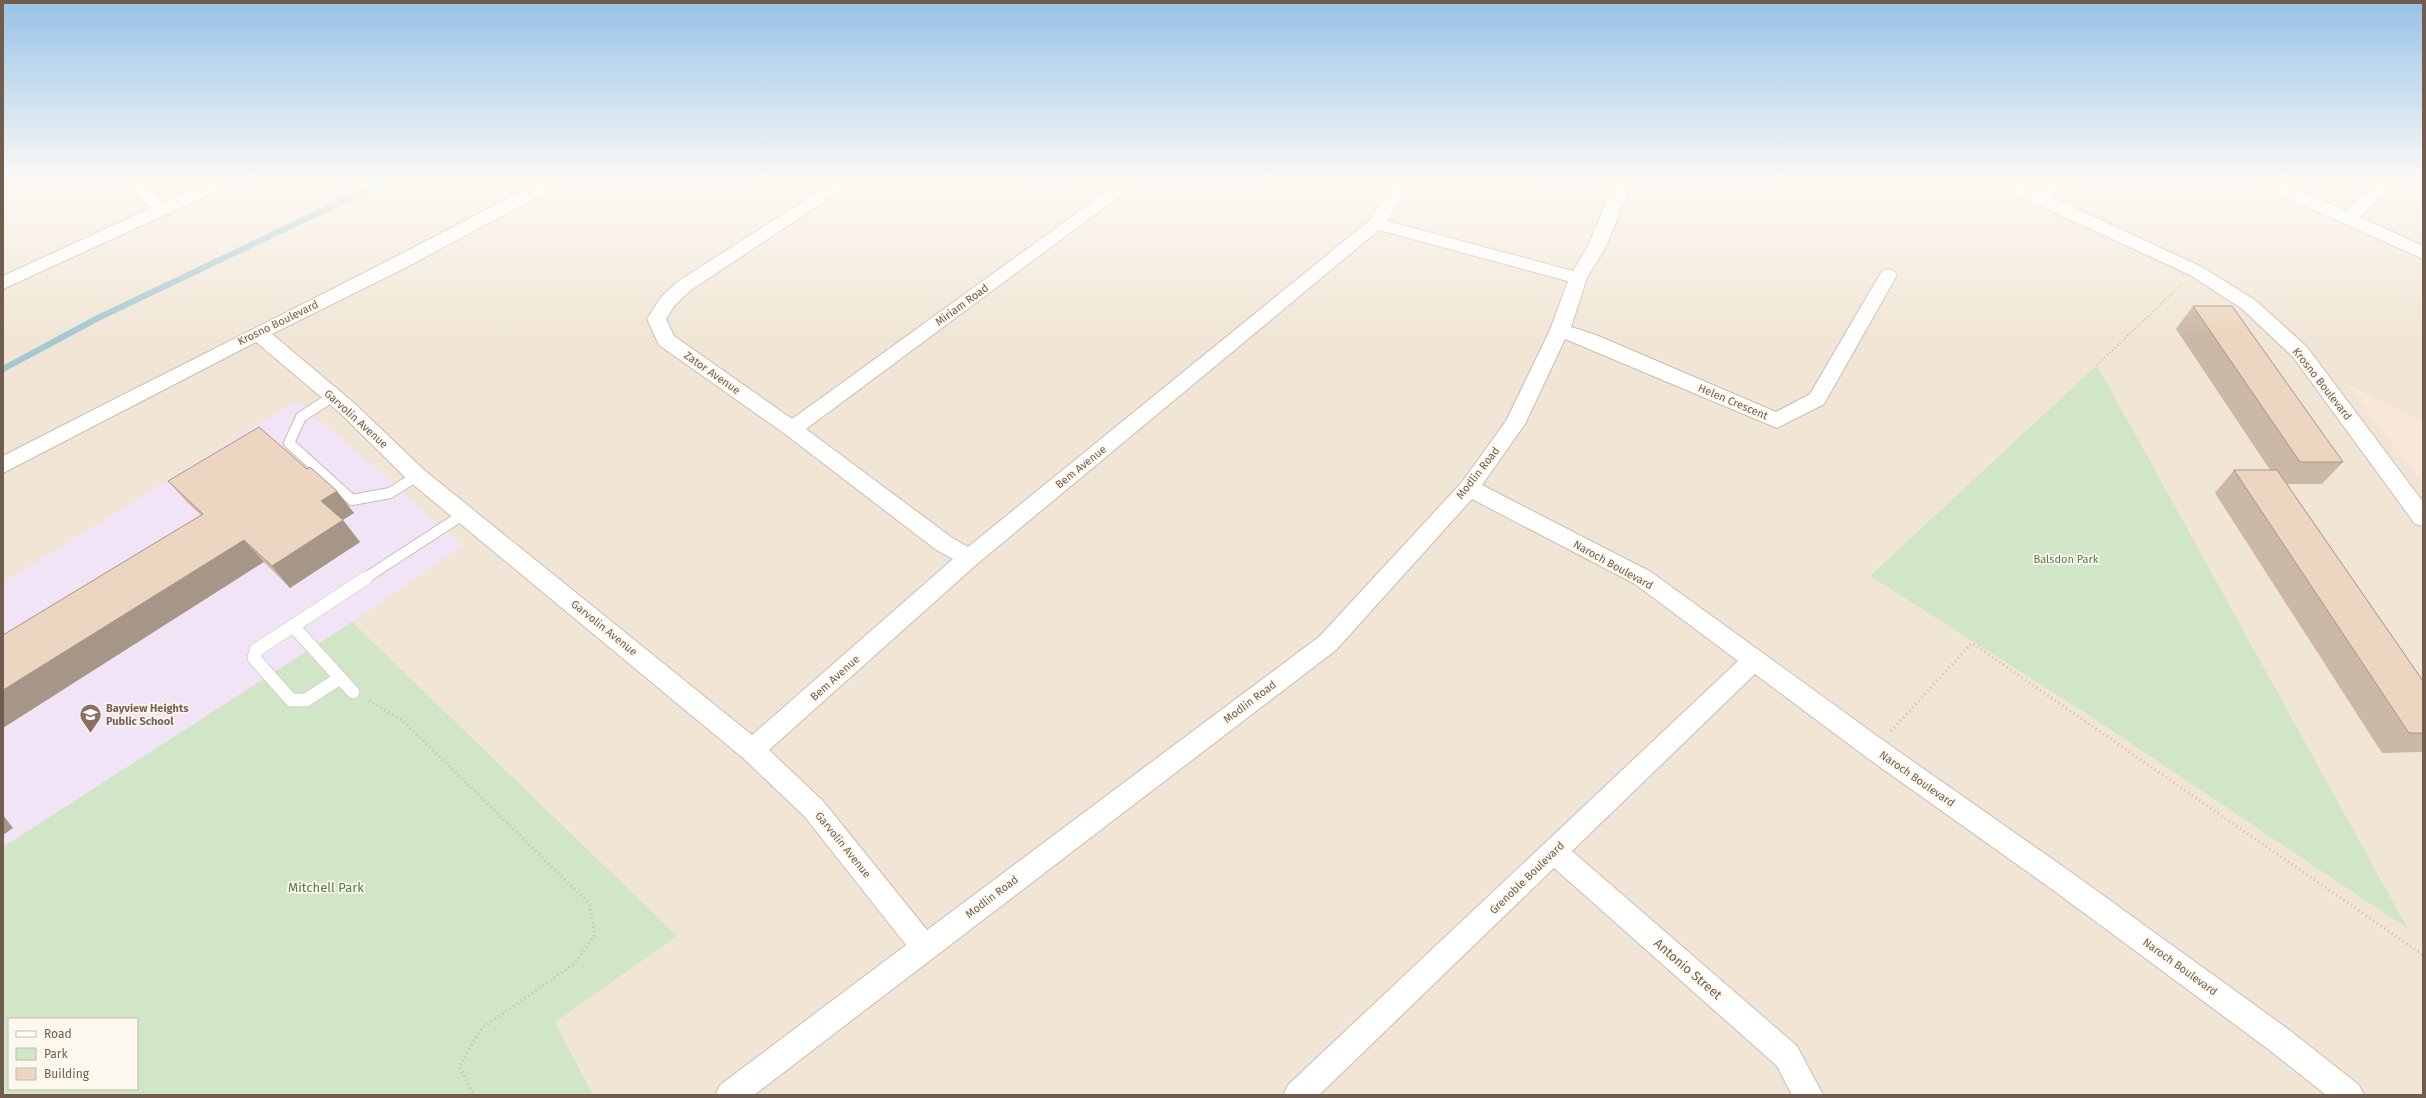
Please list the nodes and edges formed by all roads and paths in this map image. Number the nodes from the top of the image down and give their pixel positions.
1 (112, 232) edge
2 (457, 232) edge
3 (767, 232) edge
4 (1062, 232) edge
5 (1366, 232) edge
6 (1407, 232) edge
7 (1603, 232) edge
8 (2111, 232) edge
9 (2377, 232) edge
10 (2423, 253) edge
11 (2196, 271) junction
12 (1888, 275) dead end
13 (1578, 278) junction
14 (3, 283) edge
15 (1560, 330) junction
16 (258, 333) junction
17 (2097, 365) dead end
18 (332, 397) junction
19 (792, 429) junction
20 (3, 465) edge
21 (417, 476) junction
22 (1468, 488) junction
23 (464, 514) junction
24 (2423, 518) edge
25 (969, 558) junction
26 (293, 626) junction
27 (1754, 660) junction
28 (340, 678) junction
29 (353, 692) joint
30 (1875, 749) junction
31 (752, 750) junction
32 (1554, 852) junction
33 (925, 948) junction
34 (2423, 955) edge
35 (474, 1095) edge
36 (730, 1095) edge
37 (1298, 1095) edge
38 (1808, 1095) edge
39 (2349, 1095) edge

1 - 14 street
2 - 16 street, Krosno Boulevard
3 - 19 street, Zator Avenue
4 - 19 street, Miriam Road
5 - 25 street, Bem Avenue
6 - 13 street
7 - 13 street, Modlin Road
8 - 11 street, Krosno Boulevard
9 - 10 street
11 - 17 path
11 - 24 street, Krosno Boulevard
12 - 15 street, Helen Crescent
13 - 15 street, Modlin Road
15 - 22 street, Modlin Road
16 - 18 street, Garvolin Avenue
16 - 20 street, Krosno Boulevard
18 - 21 street, Garvolin Avenue
18 - 21 lane
19 - 25 street, Zator Avenue
21 - 23 street, Garvolin Avenue
22 - 27 street, Naroch Boulevard
22 - 33 street, Modlin Road
23 - 26 lane
23 - 31 street, Garvolin Avenue
25 - 31 street, Bem Avenue
26 - 28 lane
26 - 28 lane
27 - 30 street, Naroch Boulevard
27 - 32 street, Grenoble Boulevard
28 - 29 lane
29 - 35 path
30 - 34 path
30 - 39 street, Naroch Boulevard
31 - 33 street, Garvolin Avenue
32 - 37 street, Grenoble Boulevard
32 - 38 street, Antonio Street
33 - 36 street, Modlin Road

